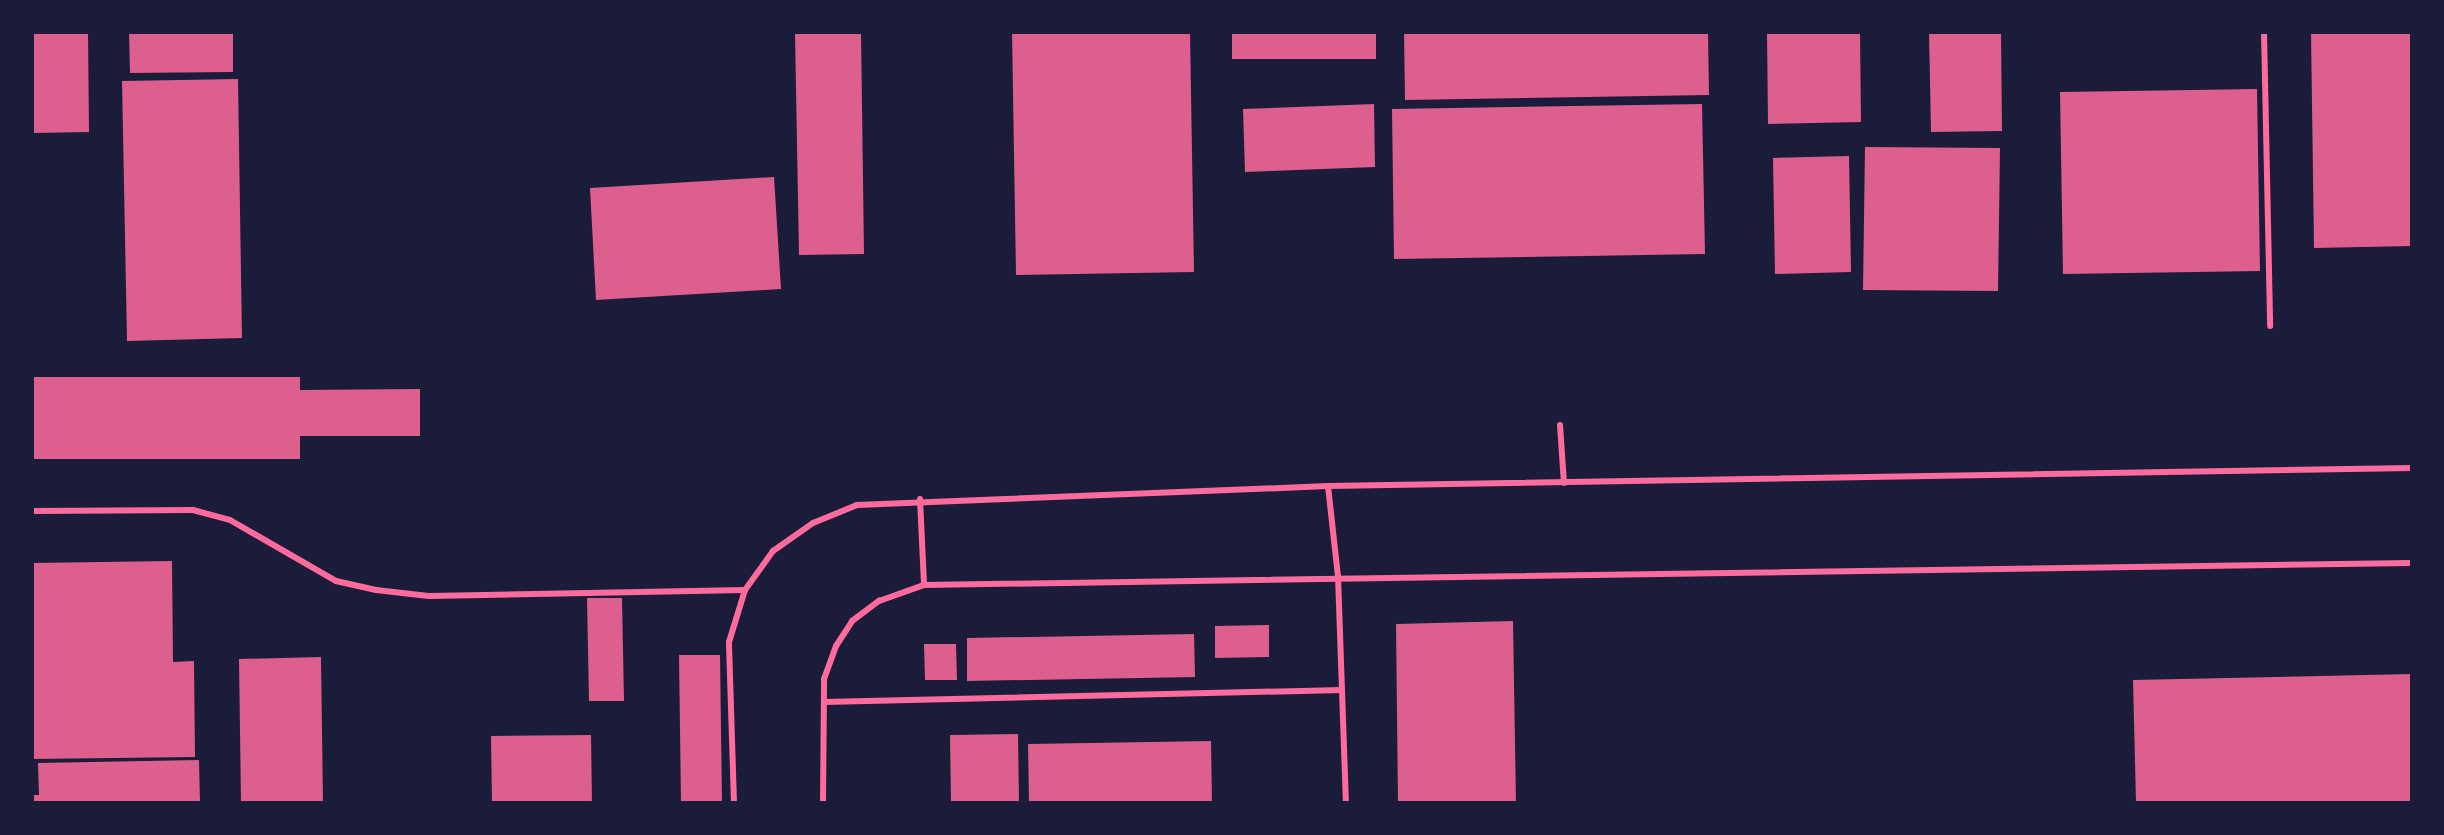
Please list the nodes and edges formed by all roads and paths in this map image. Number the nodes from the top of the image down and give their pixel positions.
1 (2264, 32) edge
2 (2270, 326) dead end
3 (1560, 425) dead end
4 (2412, 468) edge
5 (1564, 483) junction
6 (1328, 486) junction
7 (920, 499) junction
8 (32, 511) edge
9 (2412, 563) edge
10 (1338, 576) junction
11 (924, 585) junction
12 (745, 590) junction
13 (1342, 690) junction
14 (824, 702) junction
15 (734, 803) edge
16 (823, 803) edge
17 (1346, 803) edge

1 - 2 lane
3 - 5 lane
4 - 5 lane
5 - 6 lane
6 - 7 lane
6 - 10 lane
7 - 11 lane
7 - 12 lane
8 - 12 lane
9 - 10 lane
10 - 11 lane
10 - 13 lane
11 - 14 lane
12 - 15 lane
13 - 14 lane
13 - 17 lane
14 - 16 lane

